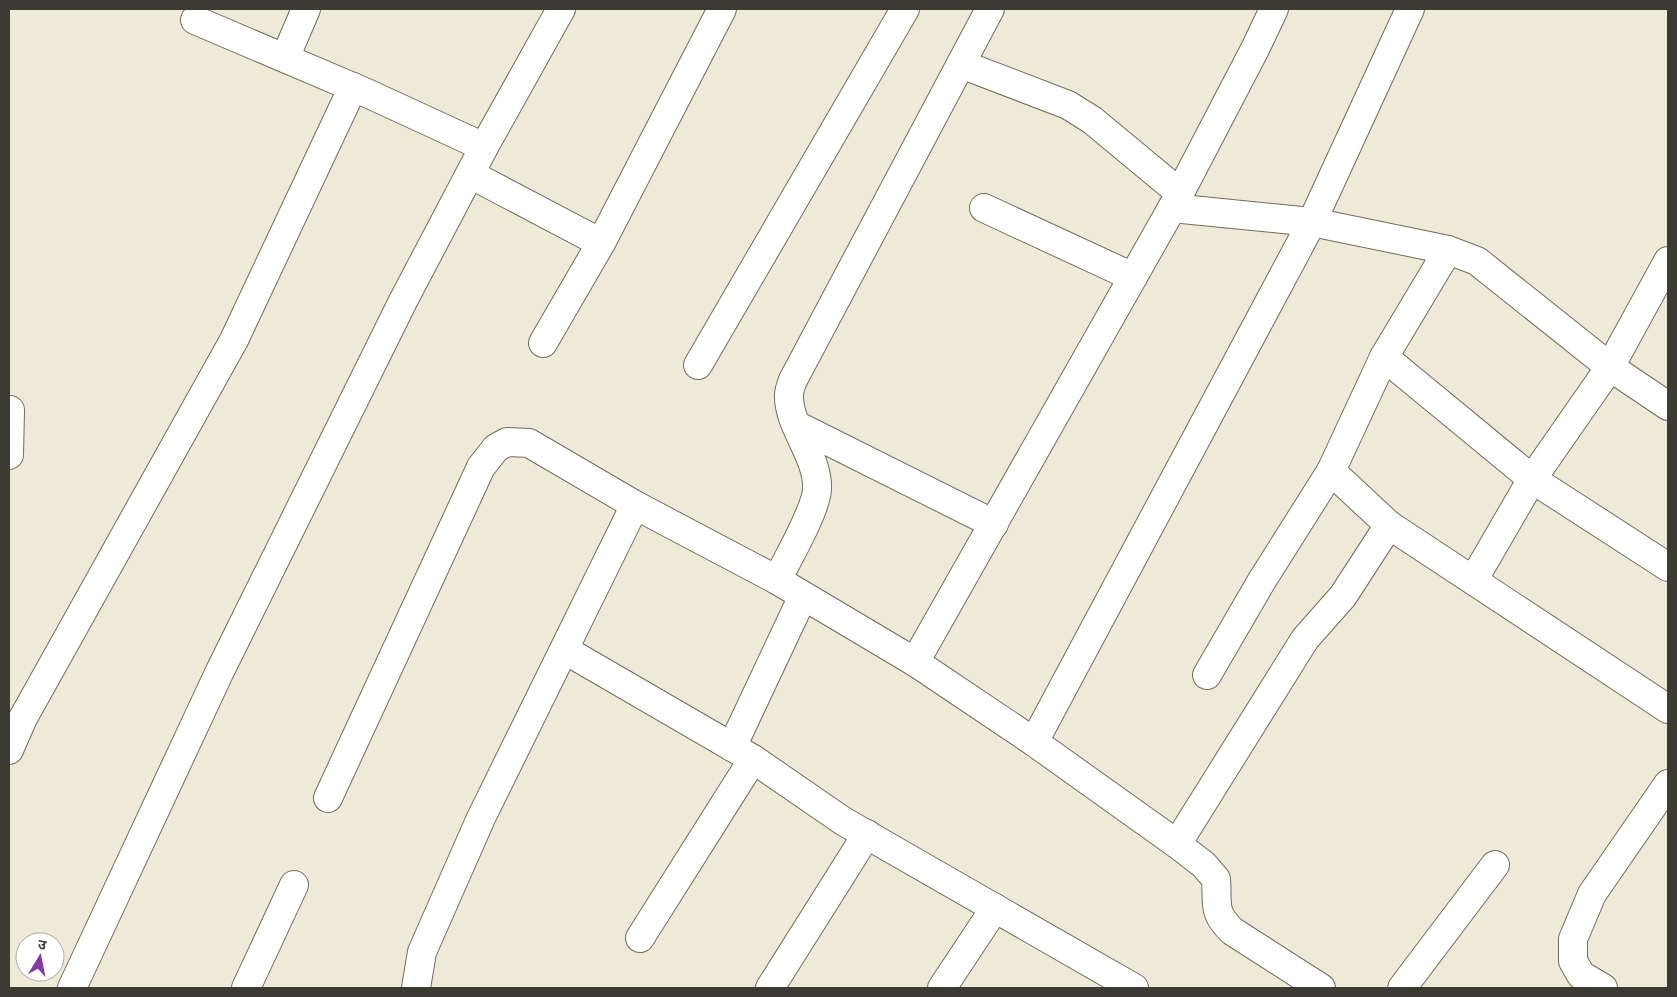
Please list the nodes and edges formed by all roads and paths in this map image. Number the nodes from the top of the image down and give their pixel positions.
1 (306, 9) edge
2 (561, 9) edge
3 (722, 9) edge
4 (905, 9) edge
5 (990, 9) edge
6 (1274, 9) edge
7 (1410, 9) edge
8 (195, 20) dead end
9 (285, 58) junction
10 (961, 64) junction
11 (353, 87) junction
12 (484, 147) junction
13 (470, 174) junction
14 (1176, 200) junction
15 (984, 208) dead end
16 (1312, 222) junction
17 (601, 243) junction
18 (1448, 250) junction
19 (1668, 261) edge
20 (1132, 277) junction
21 (543, 343) dead end
22 (1384, 357) junction
23 (698, 365) dead end
24 (1610, 367) junction
25 (1668, 406) edge
26 (10, 410) dead end
27 (798, 426) junction
28 (9, 455) edge
29 (1331, 471) junction
30 (1532, 479) junction
31 (635, 505) junction
32 (994, 524) junction
33 (1390, 524) junction
34 (1668, 567) edge
35 (1474, 579) junction
36 (777, 580) junction
37 (803, 596) junction
38 (565, 650) junction
39 (915, 662) junction
40 (1208, 675) dead end
41 (1668, 709) edge
42 (16, 714) edge
43 (1034, 742) junction
44 (9, 750) edge
45 (743, 753) junction
46 (1668, 784) edge
47 (328, 798) dead end
48 (867, 834) junction
49 (1177, 844) junction
50 (1495, 865) dead end
51 (294, 885) dead end
52 (995, 908) junction
53 (640, 938) dead end
54 (1130, 987) edge
55 (72, 988) edge
56 (246, 988) edge
57 (416, 988) edge
58 (770, 988) edge
59 (942, 988) edge
60 (1321, 988) edge
61 (1402, 988) edge
62 (1602, 988) edge

1 - 9 street
2 - 12 street
3 - 17 street
4 - 23 street
5 - 10 street
6 - 14 street
7 - 16 street
8 - 9 street
9 - 11 street
10 - 14 street
10 - 27 street
11 - 12 street
11 - 42 street
12 - 13 street
13 - 17 street
13 - 55 street
14 - 16 street
14 - 20 street
15 - 20 street
16 - 18 street
16 - 43 street
17 - 21 street
18 - 22 street
18 - 24 street
19 - 24 street
20 - 32 street
22 - 29 street
22 - 30 street
24 - 25 street
24 - 30 street
26 - 28 street
27 - 32 street
27 - 36 street
29 - 33 street
29 - 40 street
30 - 34 street
30 - 35 street
31 - 36 street
31 - 38 street
31 - 47 street
32 - 39 street
33 - 35 street
33 - 49 street
35 - 41 street
36 - 37 street
37 - 39 street
37 - 45 street
38 - 45 street
38 - 57 street
39 - 43 street
42 - 44 street
43 - 49 street
45 - 48 street
45 - 53 street
46 - 62 street
48 - 52 street
48 - 58 street
49 - 60 street
50 - 61 street
51 - 56 street
52 - 54 street
52 - 59 street

